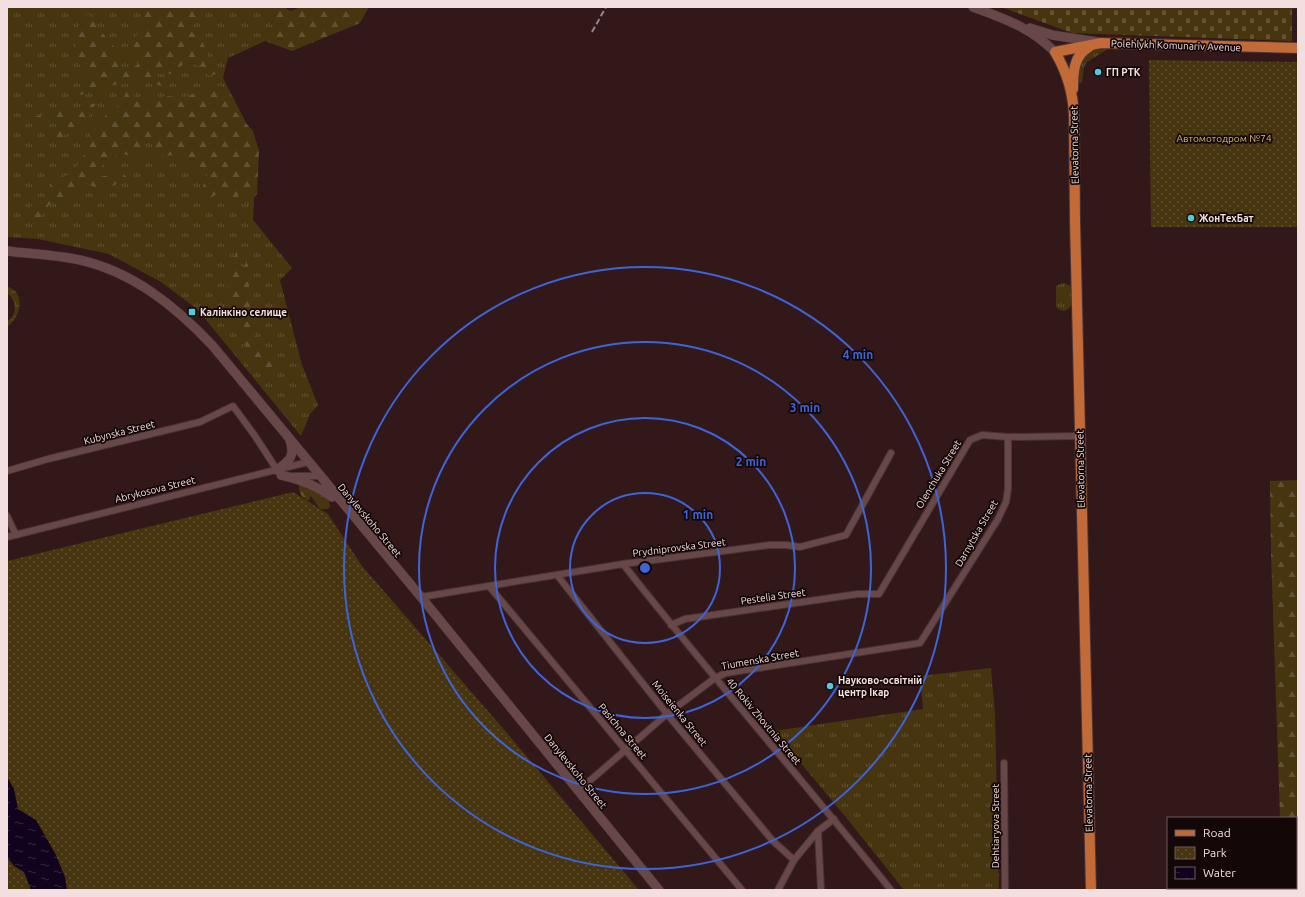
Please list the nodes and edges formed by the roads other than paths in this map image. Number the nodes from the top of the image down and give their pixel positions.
1 (973, 7) edge
2 (1018, 24) junction
3 (1101, 43) junction
4 (1298, 48) edge
5 (1055, 52) junction
6 (1073, 98) junction
7 (7, 251) edge
8 (1079, 436) junction
9 (288, 437) junction
10 (1008, 437) junction
11 (891, 453) dead end
12 (308, 462) junction
13 (7, 471) edge
14 (279, 473) junction
15 (320, 476) junction
16 (342, 504) junction
17 (7, 516) edge
18 (16, 535) junction
19 (7, 537) edge
20 (623, 564) junction
21 (557, 575) junction
22 (488, 586) junction
23 (879, 594) joint
24 (420, 597) junction
25 (671, 625) junction
26 (929, 628) joint
27 (715, 678) junction
28 (667, 714) junction
29 (625, 750) junction
30 (1004, 763) dead end
31 (578, 791) junction
32 (834, 819) junction
33 (818, 831) junction
34 (794, 860) junction
35 (659, 890) edge
36 (742, 890) edge
37 (778, 890) edge
38 (821, 890) edge
39 (891, 890) edge
40 (1005, 890) edge
41 (1091, 890) edge

1 - 2 street
2 - 3 street
2 - 5 street
3 - 4 main road, Polehlykh Komunariv Avenue
3 - 5 main road, Polehlykh Komunariv Avenue
3 - 6 main road
5 - 6 main road, Elevatorna Street
6 - 8 main road, Elevatorna Street
7 - 9 street, Danylevskoho Street
8 - 10 street, Olenchuka Street
8 - 41 main road, Elevatorna Street
9 - 12 street, Danylevskoho Street
9 - 14 street
10 - 23 street, Olenchuka Street
10 - 26 street, Darnytska Street
11 - 20 street, Prydniprovska Street
12 - 14 street
12 - 15 street, Danylevskoho Street
13 - 14 street, Kubynska Street
14 - 15 street
14 - 16 street
14 - 18 street, Abrykosova Street
15 - 16 street, Danylevskoho Street
16 - 24 street, Danylevskoho Street
17 - 18 street
18 - 19 street, Abrykosova Street
20 - 21 street, Prydniprovska Street
20 - 25 street, 40 Rokiv Zhovtnia Street
21 - 22 street, Prydniprovska Street
21 - 28 street, Moiseienka Street
22 - 24 street, Prydniprovska Street
22 - 29 street, Pasichna Street
23 - 25 street, Pestelia Street
24 - 31 street, Danylevskoho Street
25 - 27 street, 40 Rokiv Zhovtnia Street
26 - 27 street, Tiumenska Street
27 - 28 street, Tiumenska Street
27 - 32 street, 40 Rokiv Zhovtnia Street
28 - 29 street, Tiumenska Street
28 - 34 street, Moiseienka Street
29 - 31 street, Tiumenska Street
29 - 36 street, Pasichna Street
30 - 40 street, Dehtiaryova Street
31 - 35 street, Danylevskoho Street
32 - 33 street
32 - 39 street, 40 Rokiv Zhovtnia Street
33 - 34 street
33 - 38 street
34 - 37 street

